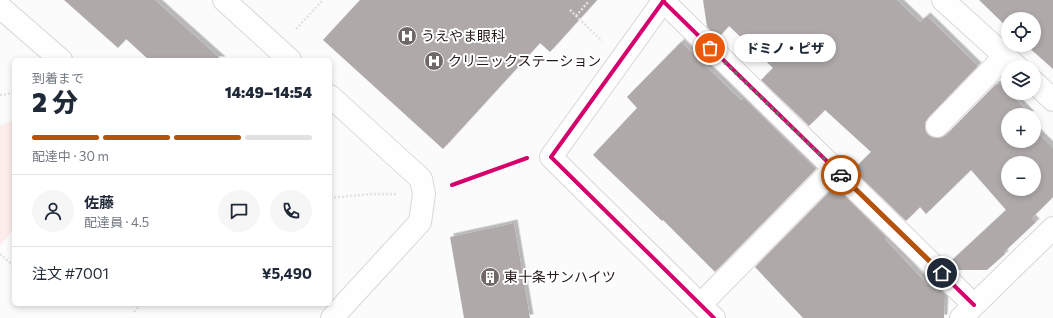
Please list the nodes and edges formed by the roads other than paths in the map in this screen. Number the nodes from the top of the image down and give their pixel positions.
1 (224, 0) edge
2 (943, 0) edge
3 (664, 1) edge
4 (0, 7) edge
5 (59, 58) edge
6 (288, 58) edge
7 (1009, 60) edge
8 (1001, 71) edge
9 (1041, 88) edge
10 (332, 98) edge
11 (1052, 98) edge
12 (937, 126) dead end
13 (834, 169) junction
14 (1053, 228) edge
15 (707, 311) edge
16 (968, 311) edge
17 (332, 318) edge

1 - 6 street
2 - 7 street
3 - 13 street
3 - 15 street
4 - 5 street
8 - 12 street
9 - 11 street
10 - 17 street
13 - 15 street
13 - 16 street
14 - 16 street

